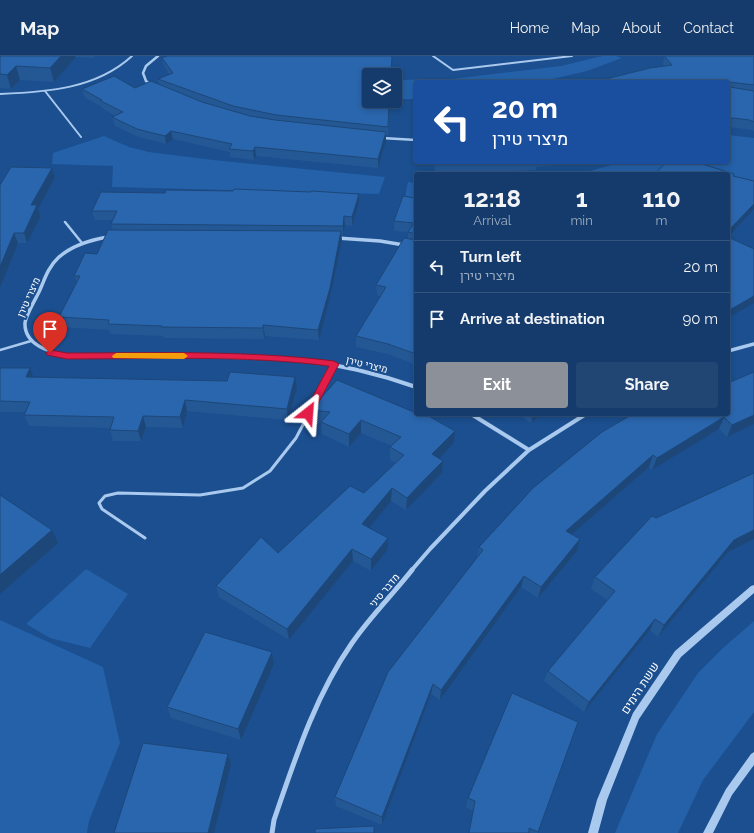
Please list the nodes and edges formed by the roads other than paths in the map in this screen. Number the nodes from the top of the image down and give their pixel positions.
1 (132, 56) edge
2 (158, 56) edge
3 (433, 56) edge
4 (572, 56) edge
5 (156, 89) edge
6 (45, 91) junction
7 (0, 94) edge
8 (81, 136) dead end
9 (375, 137) edge
10 (414, 140) edge
11 (65, 222) dead end
12 (113, 236) edge
13 (332, 237) edge
14 (82, 243) junction
15 (414, 247) edge
16 (31, 341) junction
17 (754, 344) edge
18 (0, 350) edge
19 (730, 350) edge
20 (334, 364) junction
21 (414, 386) edge
22 (474, 416) edge
23 (583, 416) edge
24 (529, 450) junction
25 (145, 538) dead end
26 (754, 588) edge
27 (754, 757) edge
28 (272, 833) edge
29 (593, 833) edge
30 (708, 833) edge

1 - 6 lane
2 - 5 street
3 - 4 lane
6 - 7 lane
6 - 8 lane
9 - 10 street
11 - 14 lane
12 - 14 street, מיצרי טירן
13 - 15 street
14 - 16 street, מיצרי טירן
16 - 18 lane
16 - 20 street, מיצרי טירן
17 - 19 street
20 - 21 street, מיצרי טירן
20 - 25 lane
22 - 24 street
23 - 24 street, מדבר סיני
24 - 28 street, מדבר סיני
26 - 29 street, ששת הימים
27 - 30 street

